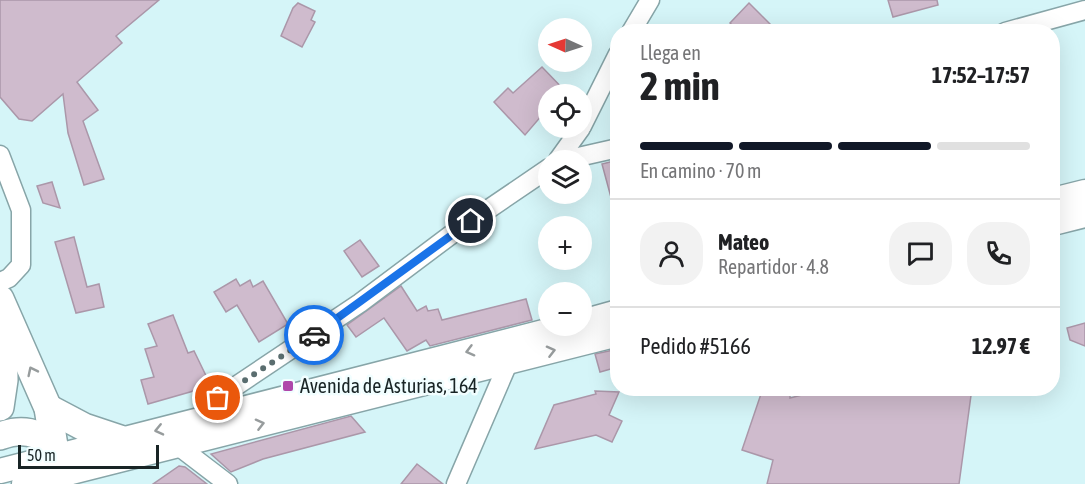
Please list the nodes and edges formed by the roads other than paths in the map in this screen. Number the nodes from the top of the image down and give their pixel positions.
1 (650, 0) edge
2 (1085, 10) edge
3 (636, 24) edge
4 (1034, 24) edge
5 (610, 70) edge
6 (592, 107) edge
7 (610, 150) edge
8 (592, 154) edge
9 (0, 155) edge
10 (538, 176) edge
11 (1085, 192) edge
12 (1060, 198) edge
13 (1085, 215) edge
14 (1060, 221) edge
15 (1, 296) edge
16 (610, 314) edge
17 (592, 319) edge
18 (538, 333) edge
19 (610, 336) edge
20 (510, 361) junction
21 (0, 407) edge
22 (48, 408) junction
23 (210, 418) junction
24 (0, 436) edge
25 (120, 440) junction
26 (177, 445) junction
27 (57, 465) edge
28 (0, 471) edge
29 (96, 474) edge
30 (24, 484) edge
31 (228, 484) edge
32 (456, 484) edge

1 - 3 street
2 - 4 street
5 - 6 street
7 - 8 street
9 - 15 street
10 - 23 street
11 - 12 main road
13 - 14 main road
15 - 21 highway
22 -> 15 highway
16 - 17 main road
18 -> 23 main road
20 -> 19 main road
26 -> 20 main road
20 - 32 street
22 - 25 highway
22 - 27 highway
23 -> 25 main road
24 - 27 highway
25 - 27 main road
26 - 29 main road
26 - 31 street
27 - 28 main road
27 - 29 main road
27 - 30 main road

